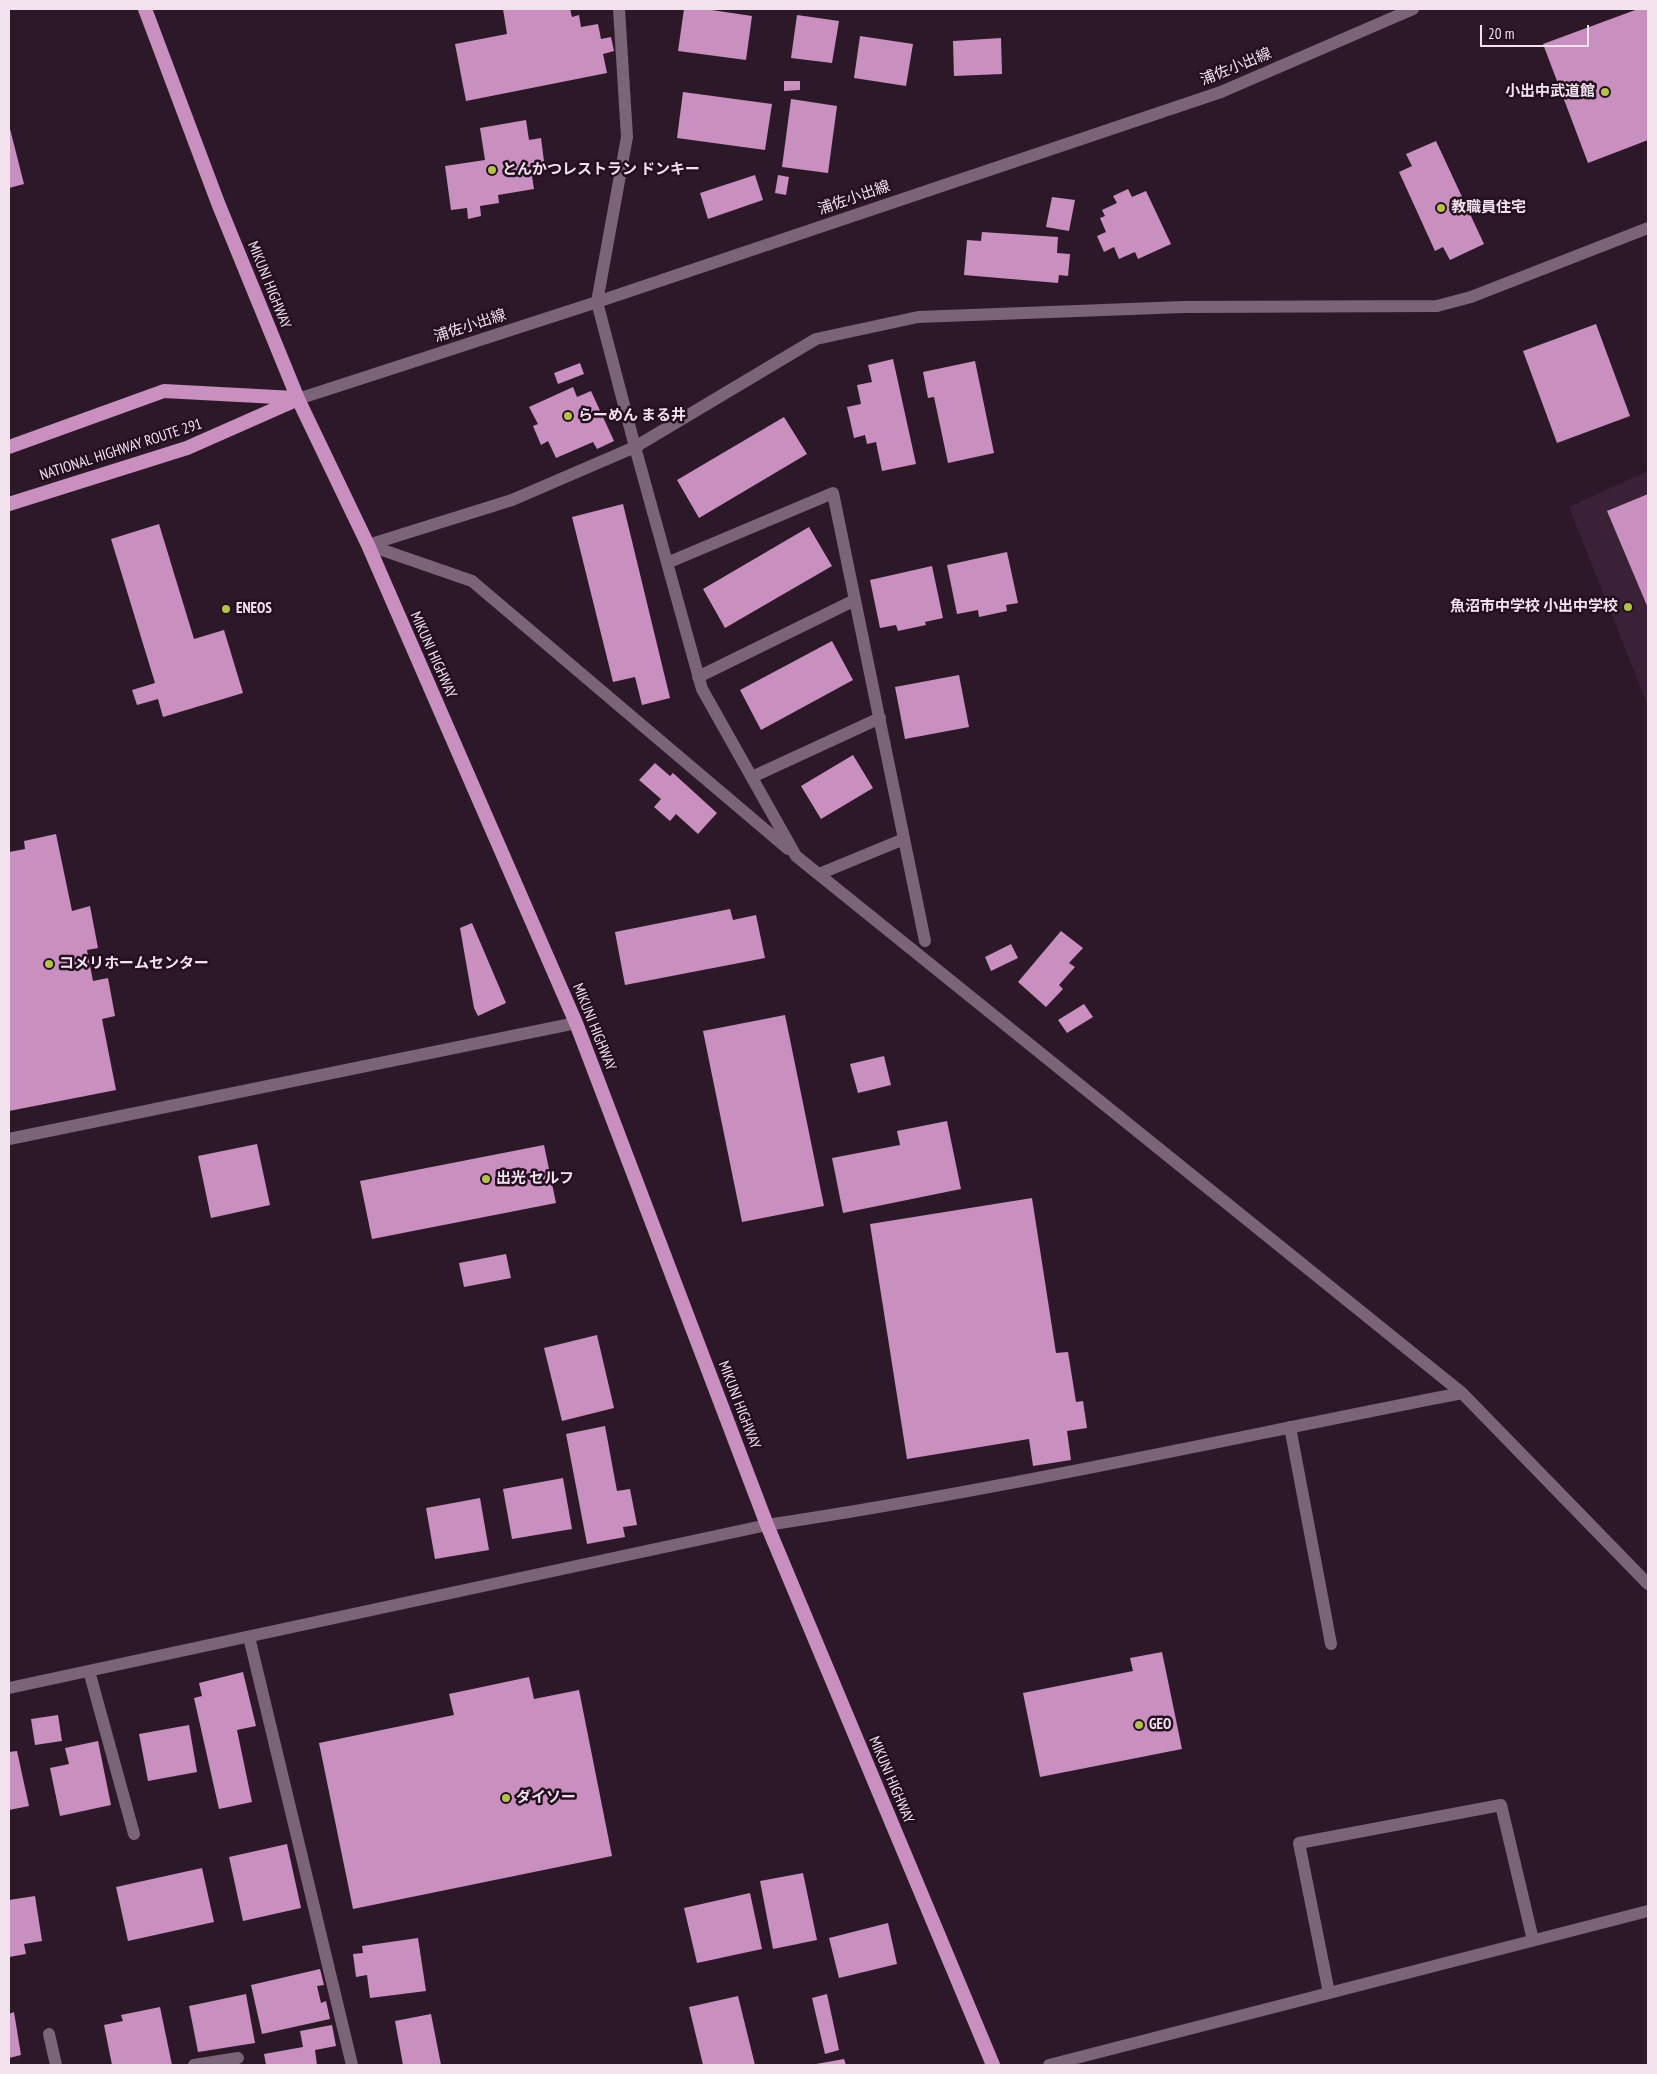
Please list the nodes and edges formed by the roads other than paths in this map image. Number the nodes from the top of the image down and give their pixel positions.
1 (145, 9) edge
2 (619, 9) edge
3 (1413, 9) edge
4 (1648, 228) edge
5 (597, 302) junction
6 (298, 398) junction
7 (9, 447) edge
8 (635, 448) junction
9 (9, 504) edge
10 (368, 545) junction
11 (667, 564) junction
12 (855, 600) junction
13 (698, 676) junction
14 (880, 718) junction
15 (752, 777) junction
16 (904, 839) junction
17 (796, 856) junction
18 (819, 874) junction
19 (925, 941) dead end
20 (576, 1023) junction
21 (9, 1139) edge
22 (1462, 1393) junction
23 (1290, 1427) junction
24 (767, 1525) junction
25 (1648, 1584) edge
26 (250, 1636) junction
27 (1331, 1644) dead end
28 (89, 1671) junction
29 (9, 1688) edge
30 (134, 1834) dead end
31 (1648, 1911) edge
32 (1533, 1940) junction
33 (1329, 1993) junction
34 (49, 2034) dead end
35 (238, 2058) dead end
36 (56, 2065) edge
37 (194, 2065) edge
38 (352, 2065) edge
39 (993, 2065) edge
40 (1049, 2065) edge

1 - 6 highway, MIKUNI HIGHWAY
2 - 5 street
3 - 5 street, 浦佐小出線
4 - 8 street
5 - 6 street, 浦佐小出線
5 - 8 street
6 - 7 highway, NATIONAL HIGHWAY ROUTE 291
6 - 9 highway, NATIONAL HIGHWAY ROUTE 291
6 - 10 highway, MIKUNI HIGHWAY
8 - 10 street
8 - 11 street
10 - 17 street
10 - 20 highway, MIKUNI HIGHWAY
11 - 12 street
11 - 13 street
12 - 13 street
12 - 14 street
13 - 15 street
14 - 15 street
14 - 16 street
15 - 17 street
16 - 18 street
16 - 19 street
17 - 18 street
18 - 22 street
20 - 21 street
20 - 24 highway, MIKUNI HIGHWAY
22 - 23 street
22 - 25 street
23 - 24 street
23 - 27 street
24 - 26 street
24 - 39 highway, MIKUNI HIGHWAY
26 - 28 street
26 - 38 street
28 - 29 street
28 - 30 street
31 - 32 street
32 - 33 street
32 - 33 street
33 - 40 street
34 - 36 street
35 - 37 street

